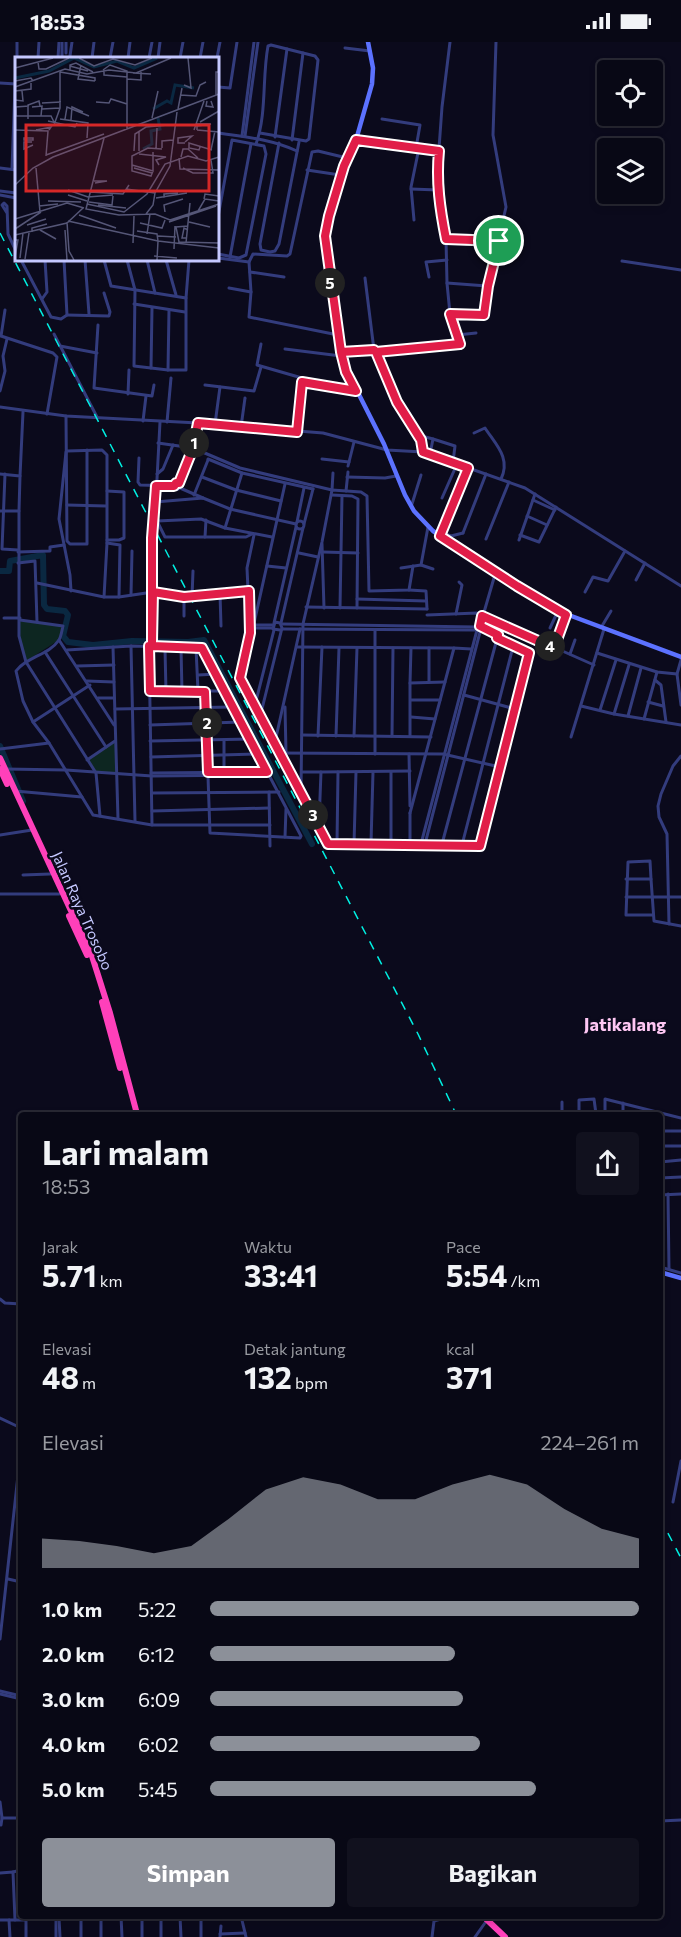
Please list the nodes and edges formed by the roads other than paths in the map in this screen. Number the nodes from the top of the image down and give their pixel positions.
1 (17, 42) edge
2 (39, 42) edge
3 (62, 42) edge
4 (72, 42) edge
5 (94, 42) edge
6 (113, 42) edge
7 (130, 42) edge
8 (152, 42) edge
9 (160, 42) edge
10 (183, 42) edge
11 (203, 42) edge
12 (220, 42) edge
13 (237, 42) edge
14 (256, 42) edge
15 (368, 42) edge
16 (450, 42) edge
17 (495, 42) edge
18 (345, 48) dead end
19 (287, 49) junction
20 (370, 51) junction
21 (66, 52) dead end
22 (303, 53) junction
23 (70, 56) dead end
24 (16, 57) edge
25 (38, 57) edge
26 (60, 57) edge
27 (92, 57) edge
28 (110, 57) edge
29 (128, 57) edge
30 (149, 57) edge
31 (158, 57) edge
32 (180, 57) edge
33 (200, 57) edge
34 (217, 57) edge
35 (0, 83) edge
36 (15, 84) edge
37 (219, 87) edge
38 (247, 96) junction
39 (252, 97) junction
40 (382, 120) dead end
41 (15, 126) edge
42 (260, 133) junction
43 (219, 134) edge
44 (244, 136) junction
45 (274, 136) junction
46 (258, 139) junction
47 (292, 140) junction
48 (356, 140) junction
49 (299, 141) junction
50 (279, 143) junction
51 (251, 144) junction
52 (256, 144) junction
53 (418, 148) junction
54 (297, 151) junction
55 (439, 151) junction
56 (347, 158) junction
57 (0, 168) edge
58 (14, 169) edge
59 (307, 170) junction
60 (342, 176) junction
61 (411, 189) junction
62 (438, 190) junction
63 (0, 193) edge
64 (15, 198) edge
65 (219, 212) edge
66 (7, 213) dead end
67 (414, 220) dead end
68 (446, 239) junction
69 (499, 241) junction
70 (15, 249) edge
71 (219, 256) edge
72 (219, 256) edge
73 (230, 257) junction
74 (447, 260) junction
75 (23, 261) edge
76 (45, 261) edge
77 (64, 261) edge
78 (85, 261) edge
79 (104, 261) edge
80 (127, 261) edge
81 (147, 261) edge
82 (166, 261) edge
83 (189, 261) edge
84 (622, 261) dead end
85 (249, 262) junction
86 (681, 270) edge
87 (250, 272) junction
88 (284, 276) dead end
89 (429, 277) dead end
90 (365, 278) dead end
91 (447, 283) junction
92 (488, 286) junction
93 (229, 288) dead end
94 (135, 290) junction
95 (251, 292) junction
96 (104, 293) dead end
97 (155, 293) junction
98 (176, 296) junction
99 (186, 298) junction
100 (42, 299) junction
101 (134, 304) junction
102 (152, 308) junction
103 (5, 310) dead end
104 (169, 310) junction
105 (185, 312) junction
106 (89, 314) junction
107 (450, 314) junction
108 (67, 315) junction
109 (99, 325) dead end
110 (476, 333) dead end
111 (54, 334) dead end
112 (338, 335) junction
113 (457, 335) junction
114 (7, 339) junction
115 (261, 344) dead end
116 (60, 346) junction
117 (285, 349) dead end
118 (375, 351) junction
119 (97, 353) junction
120 (341, 354) junction
121 (261, 367) junction
122 (150, 368) junction
123 (129, 370) dead end
124 (168, 370) junction
125 (171, 378) dead end
126 (302, 382) junction
127 (154, 385) dead end
128 (205, 385) dead end
129 (220, 387) junction
130 (0, 391) edge
131 (356, 391) junction
132 (128, 394) junction
133 (146, 396) junction
134 (245, 398) dead end
135 (0, 407) edge
136 (23, 411) junction
137 (47, 414) junction
138 (66, 416) junction
139 (97, 417) junction
140 (143, 421) junction
141 (160, 422) junction
142 (167, 422) junction
143 (198, 423) junction
144 (215, 424) junction
145 (241, 427) junction
146 (297, 432) junction
147 (474, 433) dead end
148 (418, 435) junction
149 (433, 439) junction
150 (354, 442) junction
151 (158, 443) junction
152 (173, 444) junction
153 (193, 448) junction
154 (87, 450) junction
155 (387, 450) junction
156 (67, 451) junction
157 (423, 452) junction
158 (430, 454) junction
159 (209, 457) junction
160 (139, 458) dead end
161 (322, 459) dead end
162 (455, 463) junction
163 (468, 468) junction
164 (348, 472) dead end
165 (242, 473) junction
166 (333, 473) dead end
167 (0, 474) edge
168 (5, 474) junction
169 (157, 474) junction
170 (486, 474) junction
171 (421, 475) dead end
172 (20, 476) junction
173 (396, 476) junction
174 (202, 477) junction
175 (347, 477) junction
176 (501, 479) junction
177 (509, 482) junction
178 (285, 484) junction
179 (180, 485) junction
180 (305, 485) junction
181 (156, 486) junction
182 (313, 487) junction
183 (236, 490) junction
184 (332, 490) junction
185 (107, 491) junction
186 (345, 494) junction
187 (536, 494) junction
188 (194, 495) junction
189 (332, 495) junction
190 (203, 498) junction
191 (442, 498) dead end
192 (533, 500) junction
193 (281, 501) junction
194 (155, 502) junction
195 (67, 505) junction
196 (87, 506) junction
197 (106, 506) junction
198 (411, 506) junction
199 (230, 509) junction
200 (555, 509) junction
201 (2, 511) edge
202 (19, 512) junction
203 (527, 516) junction
204 (156, 519) junction
205 (206, 520) junction
206 (277, 520) junction
207 (296, 524) junction
208 (547, 525) junction
209 (303, 526) junction
210 (428, 527) junction
211 (225, 528) junction
212 (442, 534) junction
213 (253, 535) junction
214 (206, 537) junction
215 (272, 537) junction
216 (486, 539) dead end
217 (107, 541) junction
218 (322, 542) junction
219 (368, 544) junction
220 (63, 545) junction
221 (358, 545) junction
222 (625, 550) junction
223 (18, 551) junction
224 (132, 551) dead end
225 (298, 552) junction
226 (323, 552) junction
227 (341, 552) junction
228 (358, 553) junction
229 (318, 557) junction
230 (18, 560) junction
231 (645, 563) junction
232 (421, 565) junction
233 (267, 566) junction
234 (413, 566) junction
235 (286, 568) junction
236 (401, 568) dead end
237 (433, 569) dead end
238 (193, 571) dead end
239 (496, 571) junction
240 (636, 580) dead end
241 (459, 582) dead end
242 (38, 583) junction
243 (681, 586) edge
244 (409, 590) junction
245 (71, 591) junction
246 (249, 591) junction
247 (153, 592) junction
248 (585, 592) dead end
249 (220, 594) junction
250 (131, 595) junction
251 (104, 597) junction
252 (119, 597) junction
253 (184, 597) junction
254 (192, 597) junction
255 (357, 598) junction
256 (426, 601) junction
257 (306, 608) junction
258 (324, 608) junction
259 (340, 608) junction
260 (357, 608) junction
261 (427, 609) junction
262 (558, 611) junction
263 (611, 611) dead end
264 (456, 614) junction
265 (427, 615) junction
266 (566, 615) junction
267 (184, 616) dead end
268 (482, 616) junction
269 (4, 618) dead end
270 (20, 619) junction
271 (37, 622) junction
272 (303, 624) junction
273 (220, 626) dead end
274 (252, 626) junction
275 (273, 626) junction
276 (427, 626) junction
277 (281, 627) junction
278 (375, 627) junction
279 (550, 628) dead end
280 (602, 628) junction
281 (301, 629) junction
282 (479, 629) junction
283 (497, 637) junction
284 (60, 640) junction
285 (575, 640) dead end
286 (151, 644) junction
287 (514, 644) junction
288 (131, 646) junction
289 (113, 647) junction
290 (195, 647) junction
291 (297, 647) junction
292 (303, 647) junction
293 (322, 647) junction
294 (165, 648) junction
295 (181, 648) junction
296 (339, 648) junction
297 (357, 648) junction
298 (376, 648) junction
299 (393, 648) junction
300 (411, 648) junction
301 (429, 648) junction
302 (454, 648) junction
303 (554, 648) junction
304 (471, 649) junction
305 (66, 650) junction
306 (45, 652) junction
307 (597, 653) junction
308 (570, 654) junction
309 (197, 658) junction
310 (208, 658) junction
311 (681, 658) edge
312 (616, 660) junction
313 (26, 662) junction
314 (629, 664) junction
315 (114, 665) junction
316 (594, 665) junction
317 (77, 666) junction
318 (641, 668) junction
319 (657, 672) junction
320 (217, 674) junction
321 (677, 674) junction
322 (198, 675) junction
323 (655, 680) junction
324 (87, 681) junction
325 (114, 682) junction
326 (429, 682) junction
327 (445, 682) junction
328 (410, 683) junction
329 (90, 686) junction
330 (150, 691) junction
331 (198, 691) junction
332 (225, 691) junction
333 (166, 692) junction
334 (182, 692) junction
335 (205, 692) junction
336 (464, 695) junction
337 (74, 696) junction
338 (98, 698) junction
339 (114, 698) junction
340 (481, 699) junction
341 (411, 700) junction
342 (440, 700) junction
343 (648, 702) junction
344 (285, 703) junction
345 (498, 704) junction
346 (580, 705) junction
347 (681, 705) edge
348 (254, 706) junction
349 (663, 706) junction
350 (206, 707) junction
351 (234, 707) junction
352 (55, 708) junction
353 (132, 708) junction
354 (150, 708) junction
355 (115, 709) junction
356 (515, 710) junction
357 (600, 710) junction
358 (614, 714) junction
359 (628, 716) junction
360 (411, 717) junction
361 (260, 718) junction
362 (435, 719) junction
363 (644, 719) junction
364 (33, 722) junction
365 (242, 722) junction
366 (666, 722) junction
367 (150, 724) junction
368 (207, 724) junction
369 (681, 725) edge
370 (115, 726) junction
371 (302, 735) junction
372 (318, 736) junction
373 (336, 736) junction
374 (354, 736) junction
375 (374, 736) junction
376 (392, 736) junction
377 (410, 736) junction
378 (571, 737) dead end
379 (431, 738) junction
380 (251, 739) junction
381 (116, 740) junction
382 (207, 740) junction
383 (224, 740) junction
384 (150, 741) junction
385 (49, 743) junction
386 (274, 744) junction
387 (106, 747) junction
388 (2, 749) edge
389 (279, 753) junction
390 (286, 753) junction
391 (258, 754) junction
392 (302, 754) junction
393 (375, 754) junction
394 (409, 754) junction
395 (426, 754) junction
396 (443, 754) junction
397 (223, 755) junction
398 (448, 755) junction
399 (207, 756) junction
400 (681, 756) edge
401 (151, 757) junction
402 (0, 758) edge
403 (466, 759) junction
404 (87, 760) junction
405 (483, 763) junction
406 (500, 767) junction
407 (6, 769) edge
408 (66, 770) junction
409 (410, 771) junction
410 (302, 772) junction
411 (321, 772) junction
412 (338, 772) junction
413 (356, 772) junction
414 (373, 772) junction
415 (391, 772) junction
416 (96, 773) junction
417 (117, 773) junction
418 (208, 773) junction
419 (227, 773) junction
420 (268, 773) junction
421 (134, 774) junction
422 (152, 774) junction
423 (17, 791) junction
424 (269, 792) junction
425 (279, 792) junction
426 (152, 793) junction
427 (209, 793) junction
428 (301, 793) junction
429 (82, 798) junction
430 (286, 807) junction
431 (269, 808) junction
432 (209, 810) junction
433 (152, 811) junction
434 (410, 813) junction
435 (100, 816) junction
436 (118, 819) junction
437 (135, 822) junction
438 (152, 825) junction
439 (208, 825) junction
440 (236, 825) junction
441 (270, 825) junction
442 (319, 825) junction
443 (30, 830) junction
444 (0, 835) edge
445 (236, 835) junction
446 (270, 837) junction
447 (285, 837) junction
448 (337, 843) junction
449 (371, 843) junction
450 (354, 844) junction
451 (391, 844) junction
452 (410, 844) junction
453 (423, 844) junction
454 (442, 844) junction
455 (462, 845) junction
456 (270, 846) dead end
457 (651, 856) dead end
458 (650, 861) junction
459 (23, 874) dead end
460 (50, 874) junction
461 (626, 879) junction
462 (651, 879) junction
463 (0, 894) edge
464 (59, 894) junction
465 (625, 897) junction
466 (652, 897) junction
467 (669, 897) junction
468 (681, 897) edge
469 (653, 915) junction
470 (669, 924) junction
471 (681, 926) edge
472 (562, 1102) dead end
473 (623, 1103) junction
474 (638, 1107) junction
475 (134, 1112) edge
476 (135, 1112) edge
477 (562, 1112) edge
478 (579, 1112) edge
479 (596, 1112) edge
480 (605, 1112) edge
481 (623, 1112) edge
482 (639, 1112) edge
483 (650, 1112) edge
484 (663, 1115) edge
485 (681, 1118) edge
486 (663, 1131) edge
487 (681, 1131) edge
488 (663, 1146) edge
489 (681, 1146) edge
490 (681, 1160) edge
491 (663, 1162) edge
492 (681, 1177) edge
493 (663, 1178) edge
494 (668, 1194) junction
495 (681, 1194) edge
496 (663, 1195) edge
497 (663, 1268) edge
498 (669, 1269) junction
499 (663, 1273) edge
500 (681, 1273) edge
501 (681, 1278) edge
502 (0, 1299) edge
503 (18, 1304) edge
504 (0, 1419) edge
505 (18, 1427) edge
506 (681, 1461) edge
507 (18, 1478) edge
508 (679, 1478) edge
509 (675, 1487) junction
510 (681, 1487) edge
511 (674, 1500) dead end
512 (8, 1579) junction
513 (18, 1581) edge
514 (0, 1593) edge
515 (6, 1595) junction
516 (2, 1604) edge
517 (0, 1638) edge
518 (0, 1692) edge
519 (18, 1697) edge
520 (0, 1802) edge
521 (3, 1818) junction
522 (18, 1818) edge
523 (681, 1820) edge
524 (663, 1821) edge
525 (1, 1825) edge
526 (18, 1871) edge
527 (13, 1872) junction
528 (0, 1873) edge
529 (20, 1919) edge
530 (26, 1919) edge
531 (57, 1919) edge
532 (81, 1919) edge
533 (101, 1919) edge
534 (121, 1919) edge
535 (142, 1919) edge
536 (161, 1919) edge
537 (180, 1919) edge
538 (201, 1919) edge
539 (242, 1919) edge
540 (441, 1919) edge
541 (485, 1919) edge
542 (488, 1919) edge
543 (488, 1919) edge
544 (0, 1920) edge
545 (9, 1920) junction
546 (15, 1920) junction
547 (434, 1921) joint
548 (221, 1926) dead end
549 (246, 1935) edge
550 (220, 1936) edge
551 (10, 1937) edge
552 (26, 1937) edge
553 (58, 1937) edge
554 (81, 1937) edge
555 (101, 1937) edge
556 (122, 1937) edge
557 (142, 1937) edge
558 (161, 1937) edge
559 (181, 1937) edge
560 (201, 1937) edge
561 (432, 1937) edge
562 (475, 1937) edge
563 (505, 1937) edge
564 (510, 1937) edge

1 - 24 street
2 - 25 street
3 - 21 street
3 - 26 street
4 - 23 street
5 - 27 street
6 - 28 street
7 - 29 street
8 - 30 street
9 - 31 street
10 - 32 street
11 - 33 street
12 - 34 street
13 - 37 street
14 - 38 street
14 - 39 street
15 - 20 street
16 - 55 street
17 - 69 street
18 - 20 street
19 - 22 street
19 - 42 street
19 - 45 street
20 - 48 street
22 - 47 street
22 - 49 street
35 - 36 street
38 - 39 street
38 - 44 street
39 - 44 street
40 - 53 street
41 - 58 street
42 - 45 street
42 - 46 street
43 - 44 street
44 - 46 street
45 - 47 street
46 - 50 street
46 - 52 street
47 - 49 street
48 - 53 street
48 - 56 street
49 - 54 street
50 - 54 street
50 - 54 street
51 - 52 street
51 - 65 street
51 - 73 street
52 - 73 street
53 - 55 street
53 - 61 street
55 - 62 street
56 - 59 street
56 - 60 street
57 - 58 street
59 - 60 street
59 - 85 street
60 - 112 street
61 - 62 street
61 - 67 street
62 - 68 street
63 - 64 street
66 - 70 street
68 - 69 street
68 - 74 street
69 - 92 street
71 - 73 street
72 - 85 street
74 - 89 street
74 - 91 street
75 - 100 street
76 - 100 street
77 - 108 street
78 - 106 street
79 - 94 street
80 - 94 street
81 - 97 street
82 - 98 street
83 - 99 street
84 - 86 street
85 - 87 street
87 - 88 street
87 - 95 street
90 - 118 street
91 - 92 street
91 - 107 street
92 - 107 street
93 - 95 street
94 - 97 street
94 - 101 street
95 - 112 street
96 - 106 street
97 - 98 street
98 - 99 street
99 - 105 street
100 - 108 street
101 - 102 street
101 - 122 street
102 - 104 street
102 - 122 street
103 - 114 street
104 - 105 street
104 - 124 street
105 - 124 street
106 - 108 street
107 - 113 street
109 - 119 street
110 - 113 street
111 - 116 street
112 - 120 street
113 - 118 street
114 - 130 street
114 - 137 street
115 - 121 street
116 - 119 street
116 - 139 street
117 - 120 street
118 - 120 street
118 - 148 street
119 - 132 street
120 - 131 street
121 - 126 street
121 - 129 street
122 - 124 street
123 - 132 street
125 - 142 street
126 - 131 street
126 - 146 street
127 - 133 street
128 - 129 street
129 - 144 street
131 - 155 street
132 - 133 street
133 - 140 street
134 - 145 street
135 - 136 street
136 - 137 street
136 - 172 street
137 - 138 street
138 - 139 street
138 - 156 street
139 - 140 street
140 - 141 street
141 - 142 street
141 - 151 street
142 - 143 street
143 - 144 street
143 - 153 street
144 - 145 street
145 - 146 street
146 - 150 street
147 - 176 street
148 - 149 street
148 - 157 street
149 - 158 street
149 - 162 street
150 - 155 street
150 - 161 street
151 - 152 street
151 - 169 street
152 - 153 street
152 - 169 street
153 - 159 street
153 - 179 street
154 - 156 street
154 - 185 street
154 - 196 street
155 - 157 street
155 - 173 street
156 - 195 street
156 - 220 street
157 - 158 street
158 - 162 street
159 - 165 street
159 - 174 street
159 - 180 street
160 - 181 street
162 - 163 street
162 - 191 street
163 - 170 street
163 - 212 street
164 - 175 street
165 - 178 street
165 - 183 street
166 - 184 street
167 - 168 street
168 - 172 street
168 - 201 street
169 - 181 street
170 - 176 street
170 - 212 street
171 - 198 street
172 - 202 street
173 - 175 street
173 - 198 street
174 - 183 street
174 - 188 street
175 - 186 street
176 - 177 street
177 - 187 street
177 - 216 street
178 - 180 street
178 - 193 street
179 - 181 street
179 - 188 street
180 - 182 street
180 - 207 street
181 - 194 street
182 - 184 street
182 - 209 street
183 - 193 street
183 - 199 street
184 - 186 street
184 - 189 street
185 - 197 street
185 - 217 street
186 - 189 street
186 - 219 street
186 - 221 street
186 - 227 street
187 - 192 street
187 - 200 street
188 - 190 street
189 - 218 street
190 - 194 street
190 - 199 street
192 - 200 street
192 - 203 street
193 - 206 street
194 - 204 street
195 - 196 street
195 - 196 street
196 - 197 street
197 - 217 street
198 - 210 street
199 - 206 street
199 - 211 street
200 - 208 street
200 - 222 street
201 - 202 street
201 - 223 street
202 - 223 street
203 - 208 street
203 - 208 street
204 - 205 street
204 - 214 street
204 - 247 street
205 - 211 street
205 - 214 street
206 - 207 street
206 - 215 street
207 - 209 street
207 - 209 street
207 - 235 street
209 - 225 street
210 - 212 street
210 - 232 street
211 - 213 street
212 - 239 street
213 - 214 street
213 - 215 street
213 - 246 street
215 - 233 street
217 - 251 street
217 - 252 street
218 - 226 street
218 - 229 street
219 - 221 street
219 - 244 street
220 - 223 street
220 - 245 street
221 - 228 street
222 - 231 street
222 - 248 street
223 - 230 street
224 - 250 street
225 - 229 street
225 - 277 street
226 - 227 street
226 - 258 street
227 - 228 street
227 - 259 street
228 - 255 street
229 - 257 street
230 - 242 street
230 - 270 street
231 - 240 street
231 - 243 street
232 - 234 street
232 - 237 street
233 - 235 street
233 - 274 street
234 - 236 street
234 - 244 street
235 - 275 street
238 - 254 street
239 - 262 street
239 - 268 street
241 - 264 street
242 - 245 street
242 - 271 street
244 - 256 street
245 - 251 street
246 - 249 street
246 - 274 street
247 - 250 street
247 - 253 street
247 - 286 street
249 - 254 street
249 - 273 street
250 - 252 street
251 - 252 street
253 - 254 street
253 - 267 street
255 - 256 street
255 - 260 street
256 - 261 street
257 - 258 street
257 - 272 street
258 - 259 street
259 - 260 street
260 - 261 street
261 - 265 street
262 - 266 street
262 - 279 street
263 - 280 street
264 - 265 street
264 - 268 street
265 - 276 street
266 - 280 street
266 - 303 street
268 - 282 street
268 - 303 street
269 - 270 street
270 - 271 street
270 - 313 street
271 - 284 street
272 - 277 street
272 - 278 street
272 - 281 street
274 - 275 street
274 - 348 street
275 - 277 street
275 - 277 street
275 - 348 street
276 - 278 street
276 - 282 street
277 - 281 street
277 - 361 street
278 - 281 street
278 - 282 street
278 - 298 street
280 - 307 street
280 - 311 street
281 - 291 street
281 - 292 street
282 - 283 street
282 - 304 street
282 - 336 street
283 - 287 street
283 - 340 street
284 - 305 street
284 - 306 street
285 - 308 street
286 - 288 street
286 - 294 street
286 - 330 street
287 - 345 street
287 - 356 street
288 - 289 street
288 - 353 street
289 - 305 street
289 - 315 street
290 - 295 street
290 - 309 street
290 - 310 street
291 - 292 street
291 - 344 street
292 - 293 street
292 - 371 street
293 - 296 street
293 - 372 street
294 - 295 street
294 - 333 street
295 - 334 street
296 - 297 street
296 - 373 street
297 - 298 street
297 - 374 street
298 - 299 street
298 - 375 street
299 - 300 street
299 - 376 street
300 - 301 street
300 - 328 street
301 - 302 street
301 - 326 street
302 - 304 street
302 - 327 street
303 - 308 street
304 - 396 street
305 - 317 street
306 - 313 street
306 - 337 street
307 - 312 street
307 - 316 street
308 - 316 street
309 - 310 street
309 - 322 street
310 - 320 street
311 - 321 street
312 - 314 street
312 - 357 street
313 - 352 street
313 - 364 street
314 - 318 street
314 - 358 street
315 - 317 street
315 - 325 street
316 - 346 street
317 - 324 street
318 - 319 street
318 - 359 street
319 - 321 street
319 - 323 street
320 - 322 street
320 - 332 street
321 - 347 street
322 - 331 street
323 - 343 street
323 - 349 street
324 - 325 street
324 - 329 street
325 - 339 street
326 - 327 street
326 - 328 street
327 - 342 street
328 - 341 street
329 - 337 street
329 - 338 street
330 - 333 street
330 - 354 street
331 - 334 street
331 - 335 street
332 - 335 street
332 - 351 street
333 - 334 street
335 - 350 street
336 - 340 street
336 - 398 street
337 - 352 street
337 - 387 street
338 - 339 street
338 - 370 street
339 - 355 street
340 - 345 street
340 - 403 street
341 - 342 street
341 - 360 street
342 - 362 street
343 - 349 street
343 - 363 street
344 - 386 street
344 - 390 street
345 - 356 street
345 - 405 street
346 - 357 street
346 - 378 street
348 - 361 street
349 - 366 street
350 - 351 street
350 - 354 street
350 - 368 street
351 - 365 street
352 - 364 street
352 - 404 street
353 - 354 street
353 - 355 street
353 - 421 street
354 - 367 street
355 - 370 street
356 - 406 street
357 - 358 street
358 - 359 street
359 - 363 street
360 - 362 street
360 - 377 street
361 - 386 street
362 - 379 street
363 - 366 street
364 - 385 street
365 - 368 street
365 - 380 street
366 - 369 street
367 - 368 street
367 - 384 street
368 - 382 street
370 - 381 street
371 - 372 street
371 - 392 street
372 - 373 street
373 - 374 street
374 - 375 street
375 - 376 street
375 - 393 street
376 - 377 street
377 - 379 street
379 - 395 street
380 - 383 street
380 - 391 street
381 - 387 street
381 - 417 street
382 - 383 street
382 - 384 street
382 - 399 street
383 - 397 street
384 - 401 street
385 - 388 street
385 - 408 street
386 - 389 street
387 - 404 street
389 - 390 street
389 - 428 street
390 - 392 street
391 - 397 street
391 - 420 street
392 - 393 street
392 - 410 street
393 - 394 street
394 - 395 street
394 - 409 street
395 - 396 street
395 - 434 street
396 - 398 street
396 - 453 street
397 - 399 street
397 - 419 street
398 - 403 street
398 - 453 street
399 - 401 street
399 - 418 street
400 - 467 street
401 - 422 street
402 - 407 highway, Jalan Raya Trosobo
403 - 405 street
403 - 454 street
404 - 416 street
405 - 406 street
405 - 455 street
406 - 455 street
407 - 408 street
407 - 423 highway, Jalan Raya Trosobo
407 - 443 highway, Jalan Raya Trosobo
408 - 416 street
408 - 429 street
409 - 415 street
409 - 434 street
410 - 411 street
410 - 428 street
411 - 412 street
411 - 442 street
412 - 413 street
412 - 448 street
413 - 414 street
413 - 450 street
414 - 415 street
414 - 449 street
415 - 451 street
416 - 417 street
416 - 435 street
417 - 421 street
417 - 436 street
418 - 419 street
418 - 422 street
418 - 427 street
419 - 420 street
420 - 425 street
421 - 422 street
421 - 437 street
422 - 426 street
423 - 429 street
423 - 443 highway, Jalan Raya Trosobo
424 - 425 street
424 - 427 street
424 - 431 street
425 - 430 street
426 - 427 street
426 - 433 street
427 - 432 street
428 - 442 street
429 - 435 street
430 - 447 street
430 - 447 street
431 - 432 street
431 - 441 street
432 - 433 street
432 - 439 street
433 - 438 street
434 - 452 street
435 - 436 street
436 - 437 street
437 - 438 street
438 - 439 street
439 - 440 street
439 - 445 street
440 - 441 street
440 - 445 street
441 - 446 street
442 - 448 street
443 - 444 street
443 - 460 highway, Jalan Raya Trosobo
443 - 476 highway, Jalan Raya Trosobo
445 - 446 street
446 - 447 street
446 - 456 street
448 - 450 street
449 - 450 street
449 - 451 street
451 - 452 street
452 - 453 street
453 - 454 street
454 - 455 street
457 - 458 street
458 - 461 street
458 - 462 street
459 - 460 street
460 - 464 highway, Jalan Raya Trosobo
461 - 462 street
461 - 465 street
462 - 466 street
463 - 464 street
464 - 475 highway, Jalan Raya Trosobo
465 - 466 street
465 - 469 street
466 - 467 street
466 - 469 street
467 - 468 street
467 - 470 street
469 - 470 street
470 - 471 street
472 - 477 street
473 - 474 street
473 - 480 street
473 - 481 street
474 - 482 street
474 - 483 street
478 - 479 street
484 - 485 street
486 - 487 street
488 - 489 street
490 - 491 street
492 - 493 street
494 - 495 street
494 - 496 street
494 - 498 street
497 - 498 street
498 - 500 street
499 - 501 street
502 - 503 street
504 - 505 street
506 - 508 street
507 - 512 street
508 - 509 street
509 - 510 street
509 - 511 street
512 - 513 street
512 - 515 street
514 - 515 street
515 - 516 street
516 - 517 street
518 - 519 street
520 - 521 street
521 - 522 street
521 - 525 street
523 - 524 street
526 - 527 street
527 - 528 street
527 - 546 street
529 - 546 street
530 - 552 street
531 - 553 street
532 - 554 street
533 - 555 street
534 - 556 street
535 - 557 street
536 - 558 street
537 - 559 street
538 - 560 street
539 - 549 street
540 - 547 street
541 - 562 street
542 - 563 highway
543 - 564 highway
544 - 545 street
545 - 546 street
545 - 551 street
547 - 561 street
548 - 550 street
549 - 550 street

